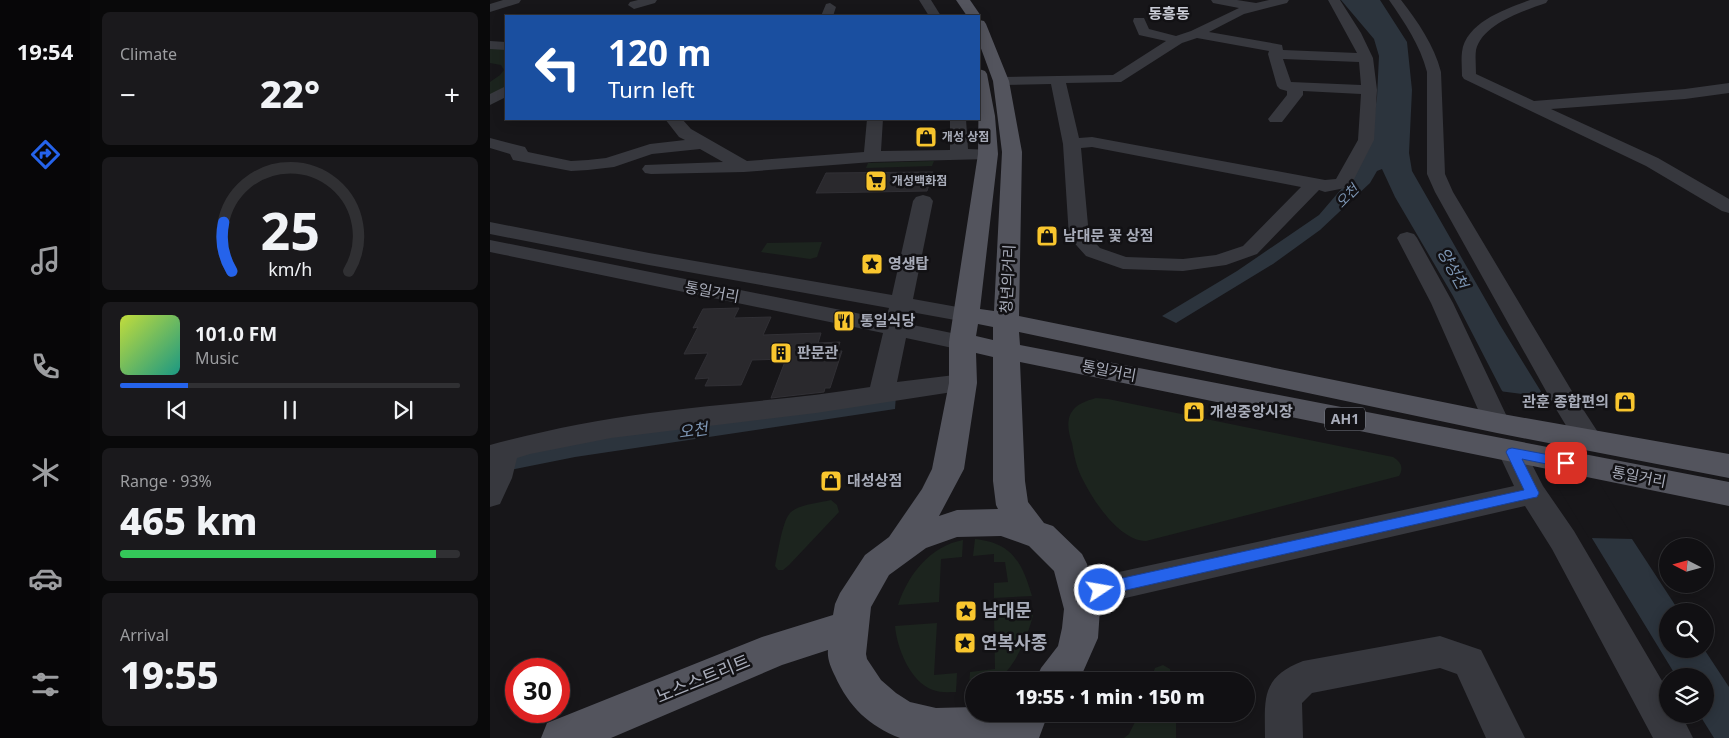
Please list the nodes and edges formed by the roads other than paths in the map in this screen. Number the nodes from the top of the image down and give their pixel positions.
1 (515, 0) edge
2 (652, 0) edge
3 (926, 0) edge
4 (963, 0) edge
5 (1217, 0) edge
6 (1283, 0) edge
7 (1334, 0) edge
8 (1395, 0) edge
9 (1542, 0) edge
10 (634, 6) dead end
11 (1256, 7) junction
12 (490, 8) edge
13 (934, 15) edge
14 (973, 15) edge
15 (1138, 22) dead end
16 (980, 27) edge
17 (1196, 34) junction
18 (1177, 40) junction
19 (490, 45) edge
20 (505, 46) edge
21 (1275, 54) junction
22 (1366, 58) junction
23 (1434, 72) junction
24 (1469, 76) junction
25 (980, 79) edge
26 (1057, 79) junction
27 (1001, 81) junction
28 (1295, 86) junction
29 (1729, 88) edge
30 (1369, 90) junction
31 (505, 92) edge
32 (490, 100) edge
33 (1533, 105) junction
34 (674, 120) edge
35 (875, 120) edge
36 (958, 120) edge
37 (1276, 120) dead end
38 (490, 143) edge
39 (704, 143) junction
40 (1072, 144) junction
41 (959, 154) junction
42 (988, 154) junction
43 (872, 157) junction
44 (744, 167) junction
45 (651, 169) dead end
46 (1315, 184) junction
47 (923, 201) dead end
48 (1728, 206) edge
49 (490, 228) edge
50 (1407, 238) dead end
51 (490, 246) edge
52 (900, 304) junction
53 (1006, 321) junction
54 (895, 329) junction
55 (964, 329) junction
56 (1007, 350) junction
57 (963, 383) junction
58 (882, 392) junction
59 (1497, 423) junction
60 (1589, 440) junction
61 (1512, 452) junction
62 (1729, 466) edge
63 (497, 467) edge
64 (1532, 493) junction
65 (1729, 494) edge
66 (1032, 532) junction
67 (902, 544) junction
68 (1082, 594) junction
69 (846, 628) junction
70 (1061, 672) edge
71 (993, 722) edge
72 (1025, 722) edge
73 (944, 734) edge
74 (562, 738) edge
75 (1018, 738) edge
76 (1284, 738) edge
77 (1506, 738) edge
78 (1674, 738) edge

1 - 12 street
2 - 10 street
3 - 13 street
4 - 14 main road
5 - 11 street
6 - 11 street
7 - 22 street
8 - 23 street
9 - 24 street
11 - 17 street
15 - 18 street
16 - 27 main road, 청년의거리
17 - 18 street
17 - 21 street
18 - 26 street
19 - 20 street
21 - 22 street
21 - 28 street
22 - 30 street
23 - 24 street
23 - 60 street
24 - 33 street
25 - 42 main road
26 - 27 street
26 - 40 street
27 - 53 main road, 청년의거리
28 - 30 street
28 - 37 street
29 - 33 street
30 - 46 street
31 - 32 street
33 - 48 street
34 - 39 street
35 - 43 street
36 - 41 street
38 - 39 street
39 - 44 street
40 - 46 street
40 - 46 street
41 - 42 street
41 - 43 street
42 - 55 main road
43 - 44 street
44 - 45 street
47 - 52 street
49 - 52 street, 통일거리
50 - 59 street
51 - 54 street, 통일거리
52 - 54 street
52 - 55 street, 통일거리
53 - 55 main road, 통일거리 / AH1
53 - 56 main road, 청년의거리
53 - 59 main road, 통일거리 / AH1
54 - 55 street, 통일거리
54 - 58 street
55 - 56 main road, 통일거리 / AH1
55 - 57 main road
56 - 61 main road, 통일거리 / AH1
56 - 66 main road, 청년의거리
57 - 58 street
57 - 67 main road
58 - 63 street
59 - 60 main road, 통일거리 / AH1
60 - 62 main road, 통일거리 / AH1
61 - 64 street
61 - 65 main road, 통일거리 / AH1
64 - 68 street
64 - 78 street
66 - 67 main road
66 - 68 main road
67 - 69 main road
68 - 70 main road
69 - 73 main road
69 - 74 main road, 노스스트리트
71 - 73 main road
72 - 75 main road
76 - 77 street

